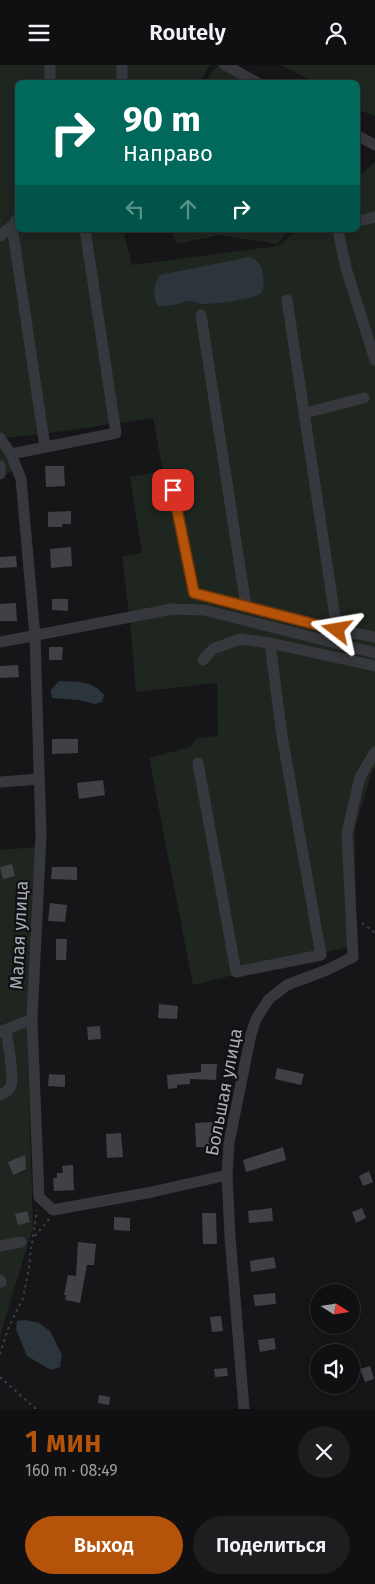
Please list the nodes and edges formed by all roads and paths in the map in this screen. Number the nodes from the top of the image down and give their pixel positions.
1 (50, 65) edge
2 (122, 65) edge
3 (225, 65) edge
4 (50, 80) edge
5 (122, 80) edge
6 (252, 80) edge
7 (360, 137) edge
8 (375, 145) edge
9 (375, 217) edge
10 (360, 221) edge
11 (15, 222) edge
12 (16, 232) edge
13 (85, 232) edge
14 (338, 232) edge
15 (0, 236) edge
16 (287, 300) dead end
17 (201, 315) dead end
18 (375, 360) edge
19 (364, 398) dead end
20 (305, 413) junction
21 (0, 438) edge
22 (45, 447) junction
23 (11, 455) junction
24 (0, 466) edge
25 (0, 474) edge
26 (173, 490) dead end
27 (246, 606) junction
28 (337, 630) junction
29 (35, 636) junction
30 (375, 637) edge
31 (0, 642) edge
32 (270, 643) junction
33 (375, 653) edge
34 (203, 660) dead end
35 (375, 666) edge
36 (375, 752) edge
37 (198, 763) dead end
38 (39, 779) junction
39 (0, 782) edge
40 (32, 1019) junction
41 (3, 1031) edge
42 (0, 1095) edge
43 (227, 1175) junction
44 (39, 1197) junction
45 (53, 1210) junction
46 (34, 1236) junction
47 (21, 1242) dead end
48 (0, 1247) edge
49 (0, 1354) edge
50 (0, 1377) edge
51 (36, 1409) edge
52 (244, 1409) edge

1 - 4 street
2 - 5 street
3 - 6 street
7 - 8 street
9 - 10 street
11 - 15 street
12 - 22 street
13 - 22 street
14 - 18 street
16 - 20 street
17 - 27 street
19 - 20 street
20 - 28 street
21 - 23 street, Малая улица
22 - 23 street
23 - 29 street, Малая улица
24 - 25 street
26 - 27 street
27 - 28 street
28 - 30 street
29 - 31 street
29 - 33 street
29 - 38 street, Малая улица
32 - 34 street
32 - 35 street
32 - 37 street
36 - 43 street, Большая улица
38 - 39 street
38 - 40 street, Малая улица
40 - 41 street
40 - 44 street, Малая улица
41 - 42 street
43 - 45 street
43 - 52 street, Большая улица
44 - 45 street
44 - 46 path
45 - 46 path
46 - 49 path
47 - 48 street
50 - 51 path

